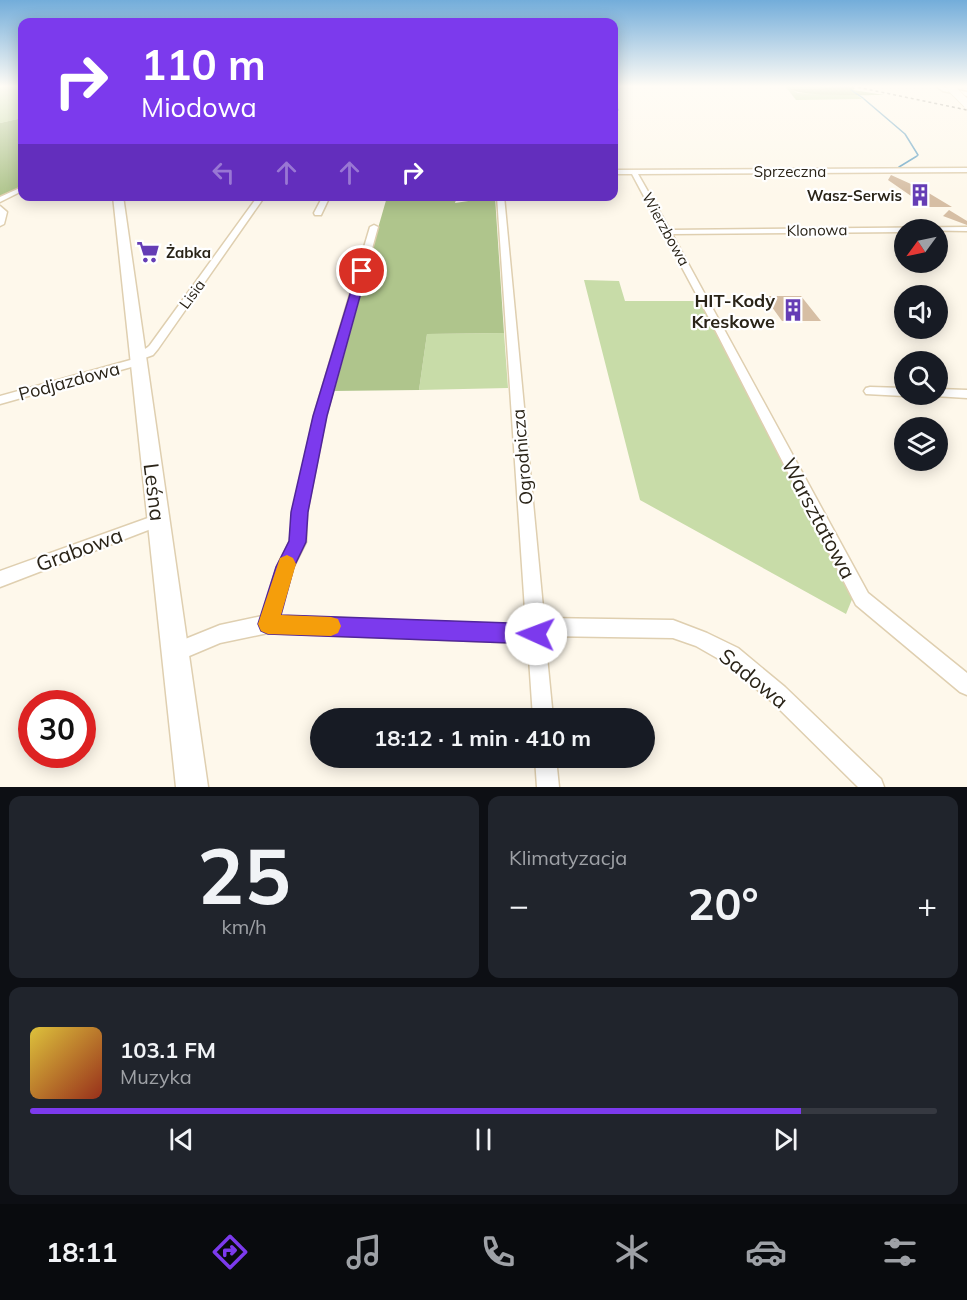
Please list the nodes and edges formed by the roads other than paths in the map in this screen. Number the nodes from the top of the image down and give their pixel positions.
1 (967, 170) edge
2 (618, 172) edge
3 (634, 172) junction
4 (18, 191) edge
5 (0, 200) edge
6 (119, 201) edge
7 (258, 201) edge
8 (324, 201) edge
9 (500, 201) edge
10 (0, 208) edge
11 (318, 213) dead end
12 (0, 224) edge
13 (374, 227) dead end
14 (967, 229) edge
15 (668, 232) junction
16 (714, 318) joint
17 (138, 360) junction
18 (870, 391) dead end
19 (894, 392) edge
20 (948, 393) edge
21 (967, 394) edge
22 (0, 400) edge
23 (159, 520) junction
24 (0, 579) edge
25 (268, 624) junction
26 (535, 630) junction
27 (176, 653) junction
28 (967, 685) edge
29 (542, 708) edge
30 (547, 768) edge
31 (192, 787) edge
32 (548, 787) edge
33 (873, 787) edge

1 - 3 street, Sprzeczna
2 - 3 street, Sprzeczna
3 - 15 street, Wierzbowa
4 - 5 street
6 - 17 street, Leśna
7 - 17 street, Lisia
8 - 11 street
9 - 26 street, Ogrodnicza
10 - 12 street
13 - 25 street
14 - 15 street, Klonowa
15 - 16 street, Wierzbowa
16 - 28 street, Warsztatowa
17 - 22 street, Podjazdowa
17 - 23 street, Leśna
18 - 19 street
20 - 21 street
23 - 24 street, Grabowa
23 - 27 street, Leśna
25 - 26 street, Sadowa
25 - 27 street, Sadowa
26 - 29 street, Ogrodnicza
26 - 33 street, Sadowa
27 - 31 street, Leśna
30 - 32 street

